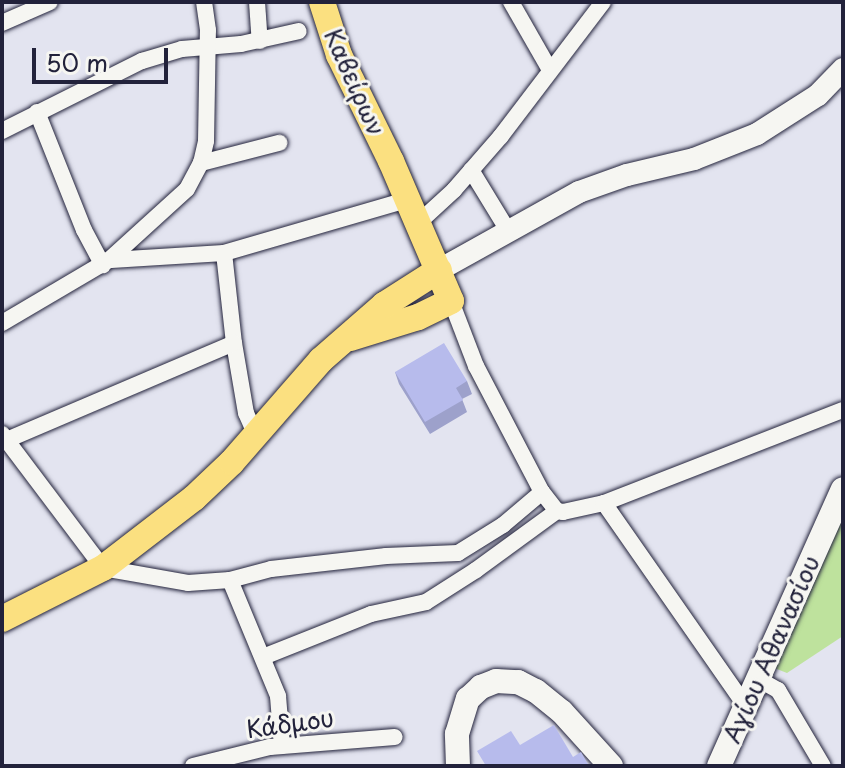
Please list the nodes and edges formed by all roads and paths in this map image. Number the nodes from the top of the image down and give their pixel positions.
1 (48, 2) edge
2 (204, 2) edge
3 (257, 2) edge
4 (322, 2) edge
5 (511, 2) edge
6 (603, 2) edge
7 (2, 23) edge
8 (299, 31) dead end
9 (260, 41) junction
10 (207, 48) junction
11 (843, 69) edge
12 (550, 70) junction
13 (37, 112) junction
14 (2, 131) edge
15 (279, 143) dead end
16 (201, 163) junction
17 (471, 170) junction
18 (406, 200) junction
19 (416, 225) junction
20 (507, 229) junction
21 (224, 253) junction
22 (106, 262) junction
23 (439, 270) junction
24 (451, 301) junction
25 (3, 321) edge
26 (234, 343) junction
27 (340, 343) junction
28 (843, 410) edge
29 (256, 435) junction
30 (4, 439) edge
31 (843, 489) edge
32 (542, 492) junction
33 (604, 503) junction
34 (557, 511) junction
35 (103, 568) junction
36 (230, 580) junction
37 (2, 619) edge
38 (263, 657) junction
39 (758, 679) junction
40 (745, 705) junction
41 (395, 737) dead end
42 (282, 746) junction
43 (193, 766) edge
44 (458, 766) edge
45 (611, 766) edge
46 (719, 766) edge
47 (823, 766) edge

1 - 7 street
2 - 10 street
3 - 9 street
4 - 18 main road, Καβείρων
5 - 12 street
6 - 12 street
8 - 9 street
9 - 10 street
10 - 13 street
10 - 16 street
11 - 20 street
12 - 17 street
13 - 14 street
13 - 22 street
15 - 16 street
16 - 22 street
17 - 19 street
17 - 20 street
18 - 19 main road, Καβείρων
18 - 21 street
19 - 23 main road, Καβείρων
20 - 23 street
21 - 22 street
21 - 26 street
22 - 25 street
23 - 24 main road, Καβείρων
23 - 27 main road
24 - 27 main road
24 - 32 street
26 - 29 street
26 - 30 street
27 - 29 main road
28 - 33 street
29 - 35 main road
30 - 35 street
31 - 39 main road, Αγίου Αθανασίου
32 - 34 street
32 - 36 street
33 - 34 street
33 - 40 street
34 - 38 street
35 - 36 street
35 - 37 main road
36 - 38 street
38 - 42 street
39 - 40 main road, Αγίου Αθανασίου
39 - 47 street
40 - 46 main road, Αγίου Αθανασίου
41 - 42 street, Κάδμου
42 - 43 street, Κάδμου
44 - 45 main road

